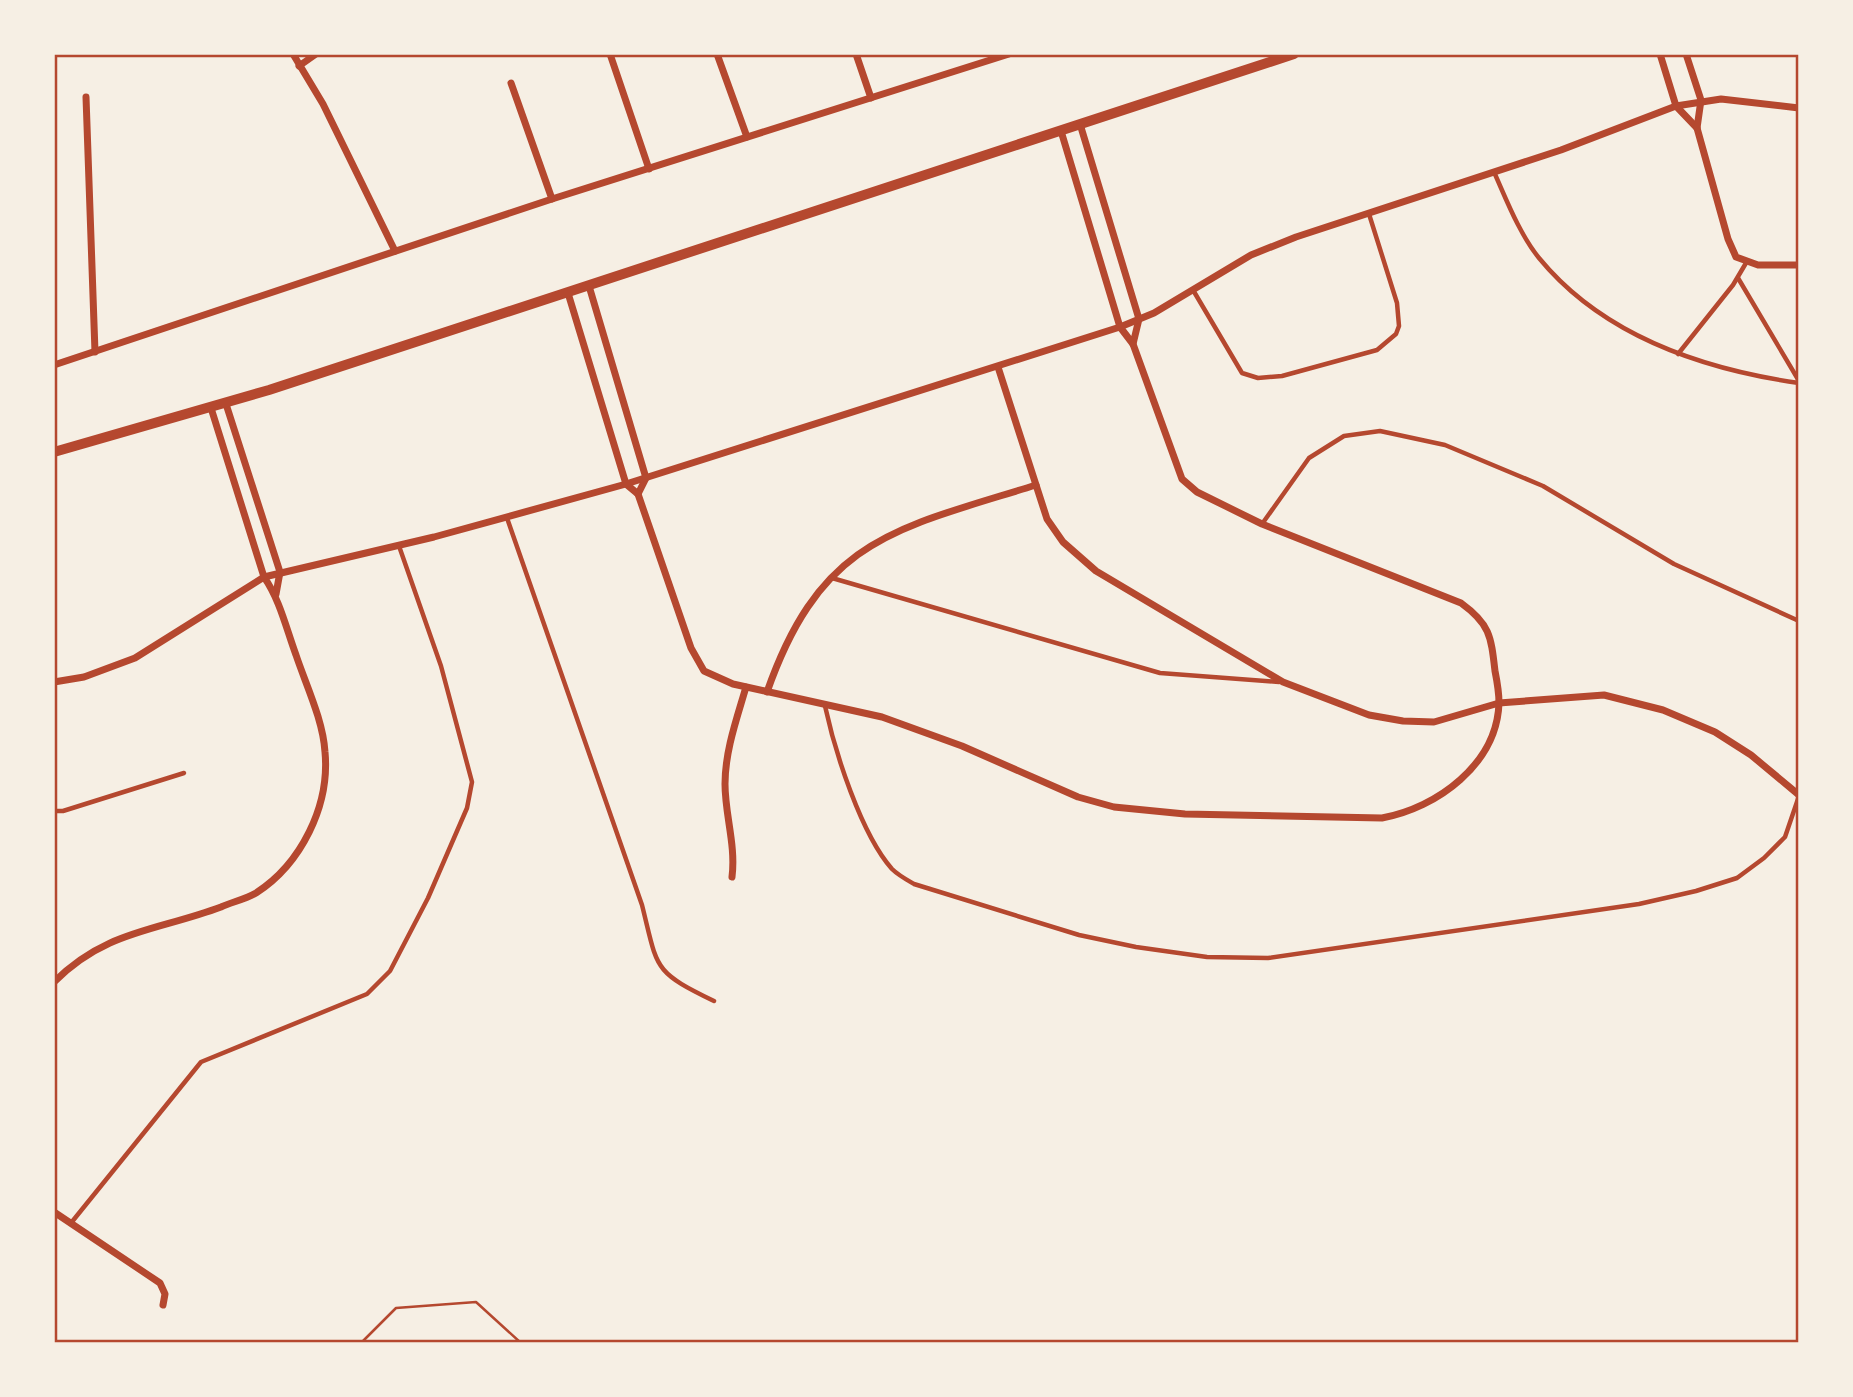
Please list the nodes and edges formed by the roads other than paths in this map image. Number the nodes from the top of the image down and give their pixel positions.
1 (293, 54) edge
2 (316, 54) edge
3 (610, 54) edge
4 (717, 54) edge
5 (856, 54) edge
6 (1009, 54) edge
7 (1294, 54) edge
8 (1661, 54) edge
9 (1686, 54) edge
10 (299, 66) junction
11 (511, 83) dead end
12 (86, 97) dead end
13 (871, 98) junction
14 (1701, 100) junction
15 (1676, 106) junction
16 (1799, 108) edge
17 (1080, 124) junction
18 (1698, 128) junction
19 (1061, 131) junction
20 (747, 137) junction
21 (649, 169) junction
22 (1494, 172) junction
23 (552, 199) junction
24 (1370, 214) junction
25 (394, 251) junction
26 (1746, 263) junction
27 (1799, 265) edge
28 (1738, 278) junction
29 (589, 286) junction
30 (1193, 290) junction
31 (568, 293) junction
32 (1139, 318) junction
33 (1120, 327) junction
34 (1133, 344) junction
35 (95, 352) junction
36 (1678, 354) junction
37 (54, 365) edge
38 (998, 366) junction
39 (1799, 382) edge
40 (226, 404) junction
41 (211, 408) junction
42 (54, 452) edge
43 (646, 478) junction
44 (626, 484) junction
45 (1036, 485) junction
46 (638, 494) junction
47 (507, 518) junction
48 (1262, 524) junction
49 (399, 546) junction
50 (280, 572) junction
51 (264, 577) junction
52 (830, 578) junction
53 (276, 594) junction
54 (1799, 621) edge
55 (54, 682) edge
56 (1283, 682) junction
57 (746, 687) junction
58 (767, 692) junction
59 (1499, 703) junction
60 (825, 705) junction
61 (184, 773) dead end
62 (1799, 796) edge
63 (54, 811) edge
64 (732, 877) dead end
65 (54, 982) edge
66 (714, 1001) dead end
67 (54, 1212) edge
68 (71, 1223) junction
69 (163, 1305) dead end

1 - 10 street
2 - 10 street
3 - 21 street
4 - 20 street
5 - 13 street
6 - 13 street
7 - 17 street
8 - 15 street
9 - 14 street
10 - 25 street
11 - 23 street
12 - 35 street
13 - 20 street
14 - 15 street
14 - 16 street
14 - 18 street
15 - 18 street
15 - 22 street
17 - 19 street
17 - 32 street
18 - 26 street
19 - 29 street
19 - 33 street
20 - 21 street
21 - 23 street
22 - 24 street
22 - 36 lane
23 - 25 street
24 - 30 street
24 - 30 lane
25 - 35 street
26 - 27 street
26 - 28 lane
28 - 36 lane
28 - 39 lane
29 - 31 street
29 - 43 street
30 - 32 street
31 - 40 street
31 - 44 street
32 - 33 street
32 - 34 street
33 - 34 street
33 - 38 street
34 - 48 street
35 - 37 street
36 - 39 lane
38 - 43 street
38 - 45 street
40 - 41 street
40 - 50 street
41 - 42 street
41 - 51 street
43 - 44 street
43 - 46 street
44 - 46 street
44 - 47 street
45 - 52 street
45 - 56 street
46 - 57 street
47 - 49 street
47 - 66 lane
48 - 54 lane
48 - 59 street
49 - 50 street
49 - 68 lane
50 - 51 street
50 - 53 street
51 - 53 street
51 - 55 street
52 - 56 lane
52 - 58 street
53 - 65 street
56 - 59 street
57 - 58 street
57 - 64 street
58 - 60 street
59 - 60 street
59 - 62 street
60 - 62 lane
61 - 63 lane
67 - 68 street
68 - 69 street

